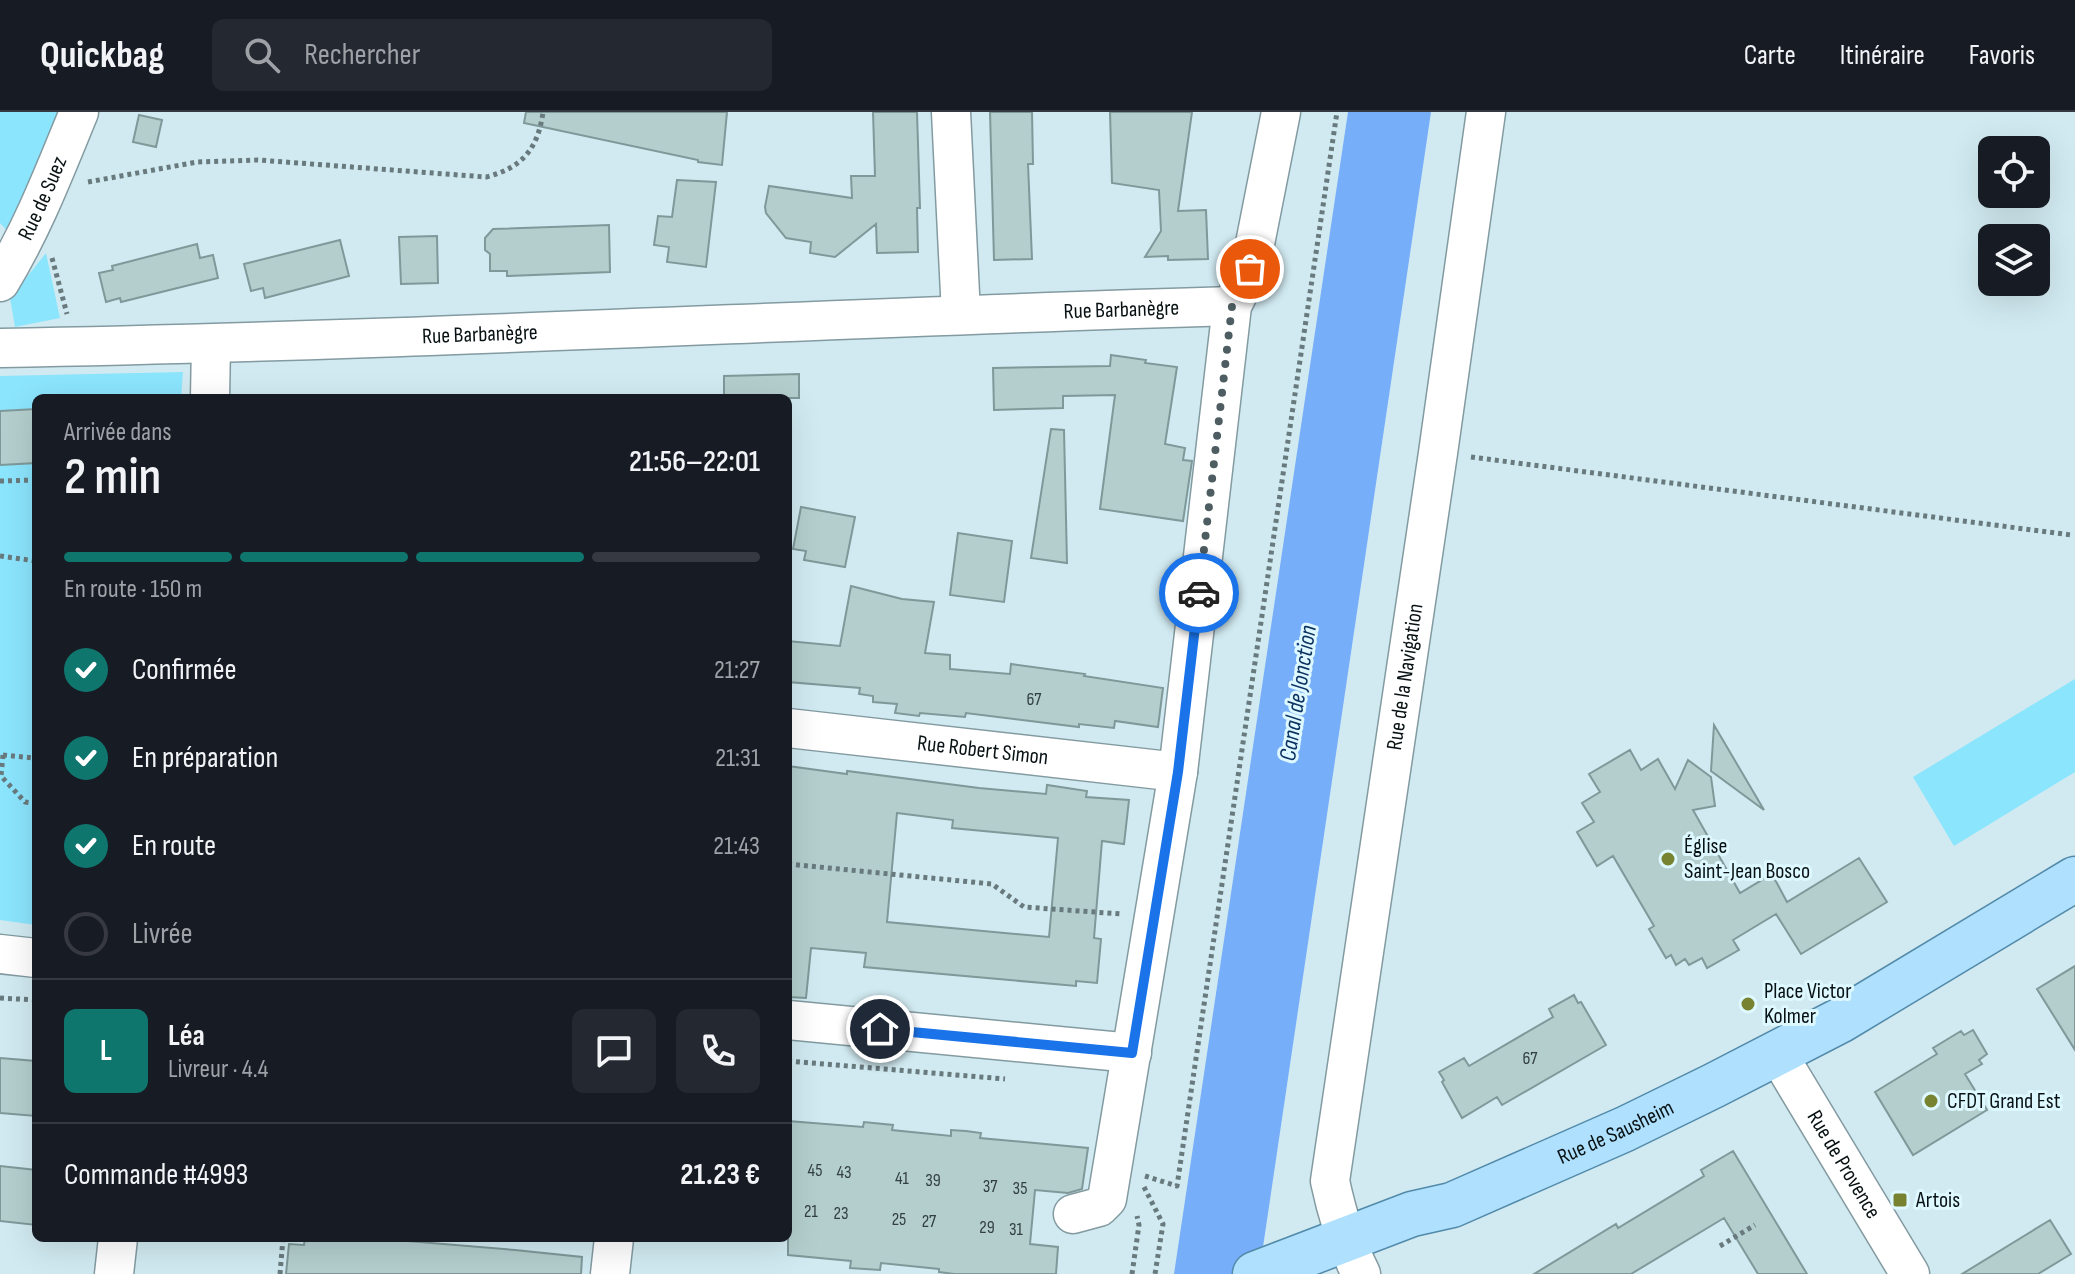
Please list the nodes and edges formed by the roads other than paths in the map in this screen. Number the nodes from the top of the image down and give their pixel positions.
1 (79, 112) edge
2 (951, 112) edge
3 (1281, 112) edge
4 (1486, 112) edge
5 (6, 256) edge
6 (1232, 306) junction
7 (961, 314) junction
8 (211, 344) junction
9 (0, 348) edge
10 (210, 394) edge
11 (792, 728) edge
12 (1178, 772) junction
13 (2075, 879) edge
14 (0, 954) edge
15 (32, 958) edge
16 (792, 1020) edge
17 (1132, 1053) junction
18 (1777, 1053) junction
19 (1073, 1214) dead end
20 (118, 1242) edge
21 (614, 1242) edge
22 (1348, 1263) edge
23 (1266, 1270) edge
24 (114, 1274) edge
25 (610, 1274) edge
26 (1910, 1274) edge

1 - 5 street, Rue de Suez
2 - 7 street
3 - 6 street
4 - 22 street, Rue de la Navigation
6 - 7 street, Rue Barbanègre
6 - 12 street
7 - 8 street, Rue Barbanègre
8 - 9 street, Rue Barbanègre
8 - 10 street
11 - 12 street, Rue Robert Simon
12 - 17 street
13 - 18 main road, Rue de Sausheim
14 - 15 street
16 - 17 street
17 - 19 street
18 - 22 main road, Rue de Sausheim
18 - 26 street, Rue de Provence
20 - 24 street
21 - 25 street
22 - 23 main road

